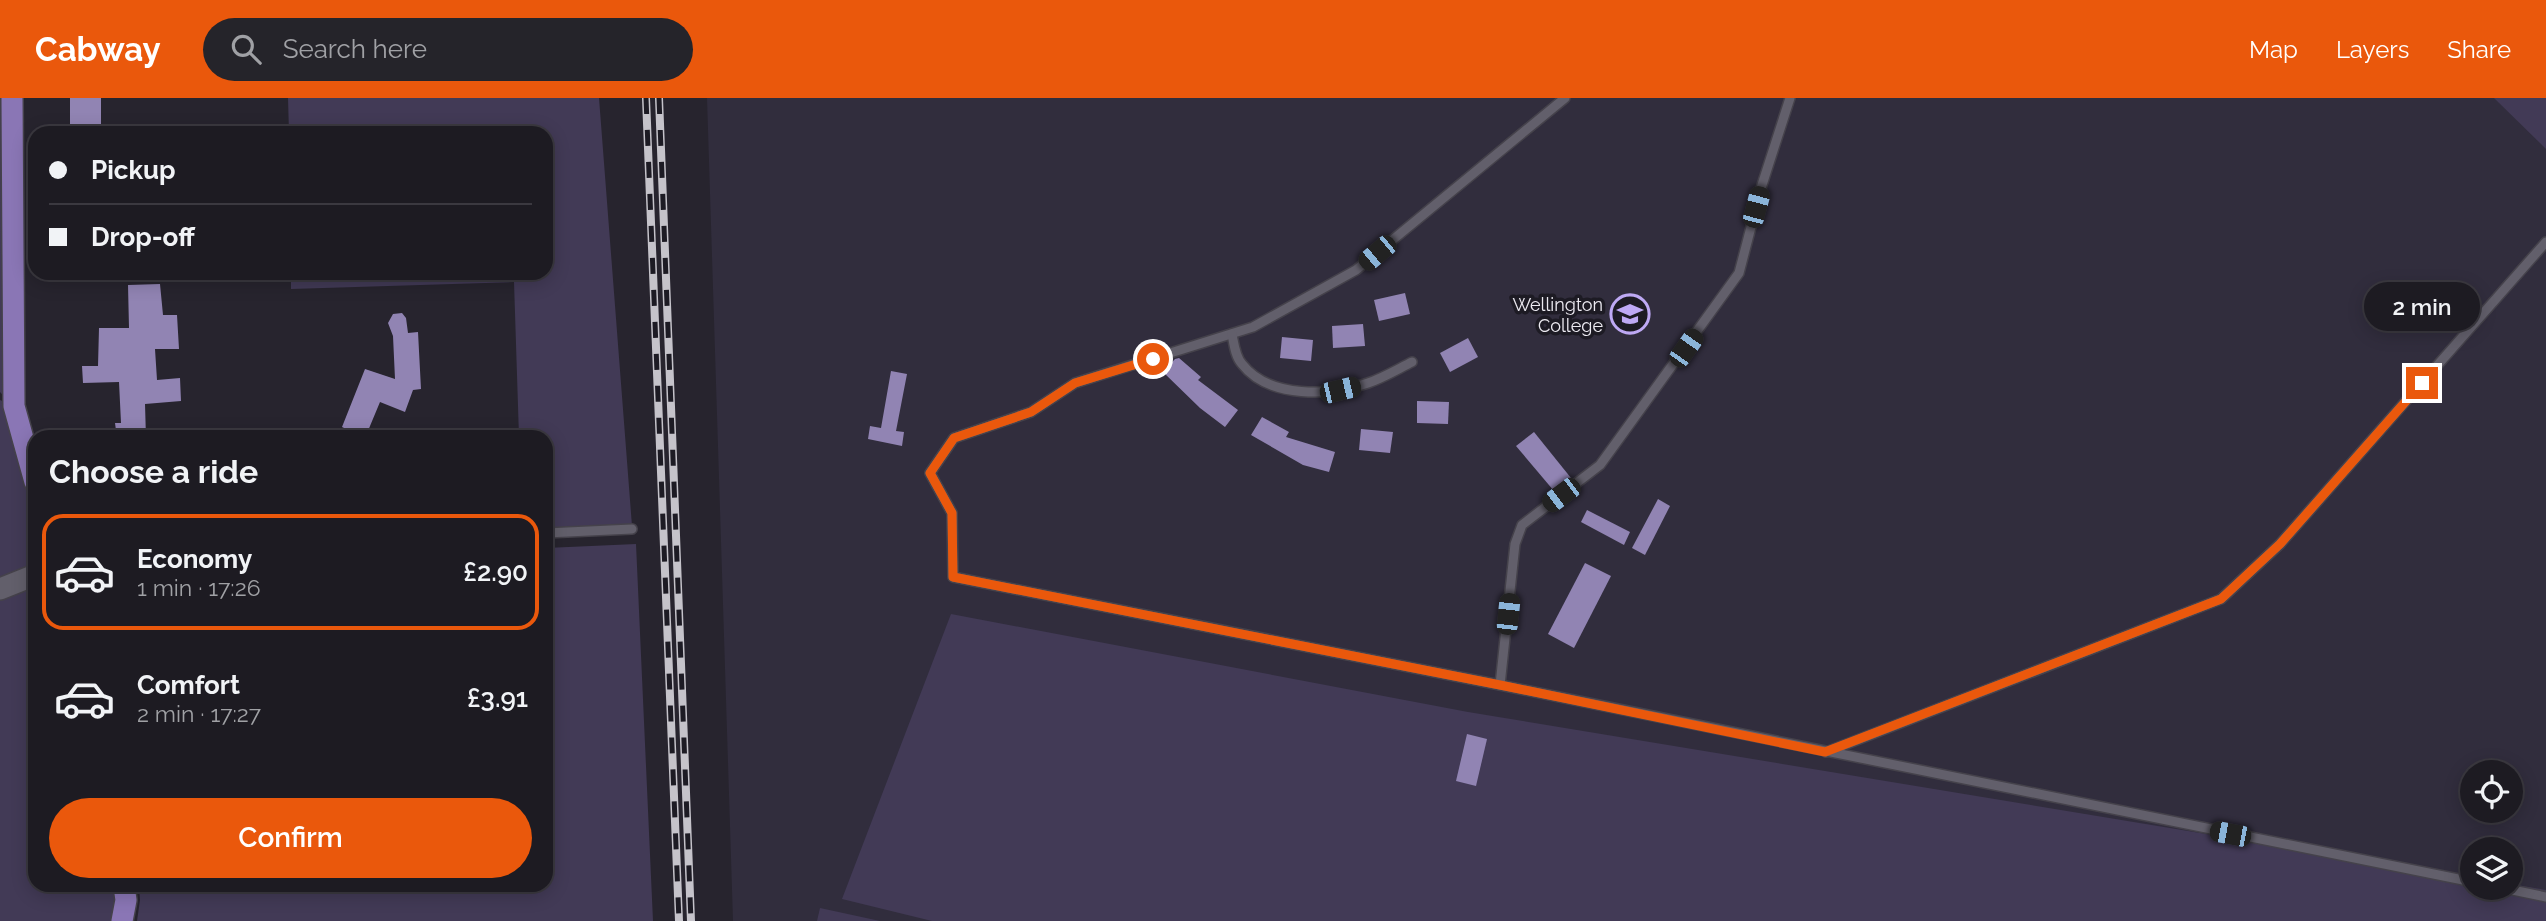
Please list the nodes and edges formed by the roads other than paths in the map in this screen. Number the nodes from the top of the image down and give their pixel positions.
1 (12, 98) edge
2 (1565, 98) edge
3 (1790, 98) edge
4 (2546, 242) edge
5 (1232, 334) junction
6 (1412, 362) dead end
7 (28, 457) edge
8 (632, 529) dead end
9 (553, 533) edge
10 (28, 578) edge
11 (0, 589) edge
12 (1500, 685) junction
13 (1825, 752) junction
14 (2460, 879) edge
15 (125, 892) edge
16 (2523, 892) edge
17 (2546, 897) edge
18 (122, 921) edge

1 - 7 main road
2 - 5 lane
3 - 12 lane
4 - 13 lane
5 - 6 lane
5 - 12 lane
8 - 9 lane
10 - 11 street
12 - 13 lane
13 - 14 lane
15 - 18 main road
16 - 17 lane

